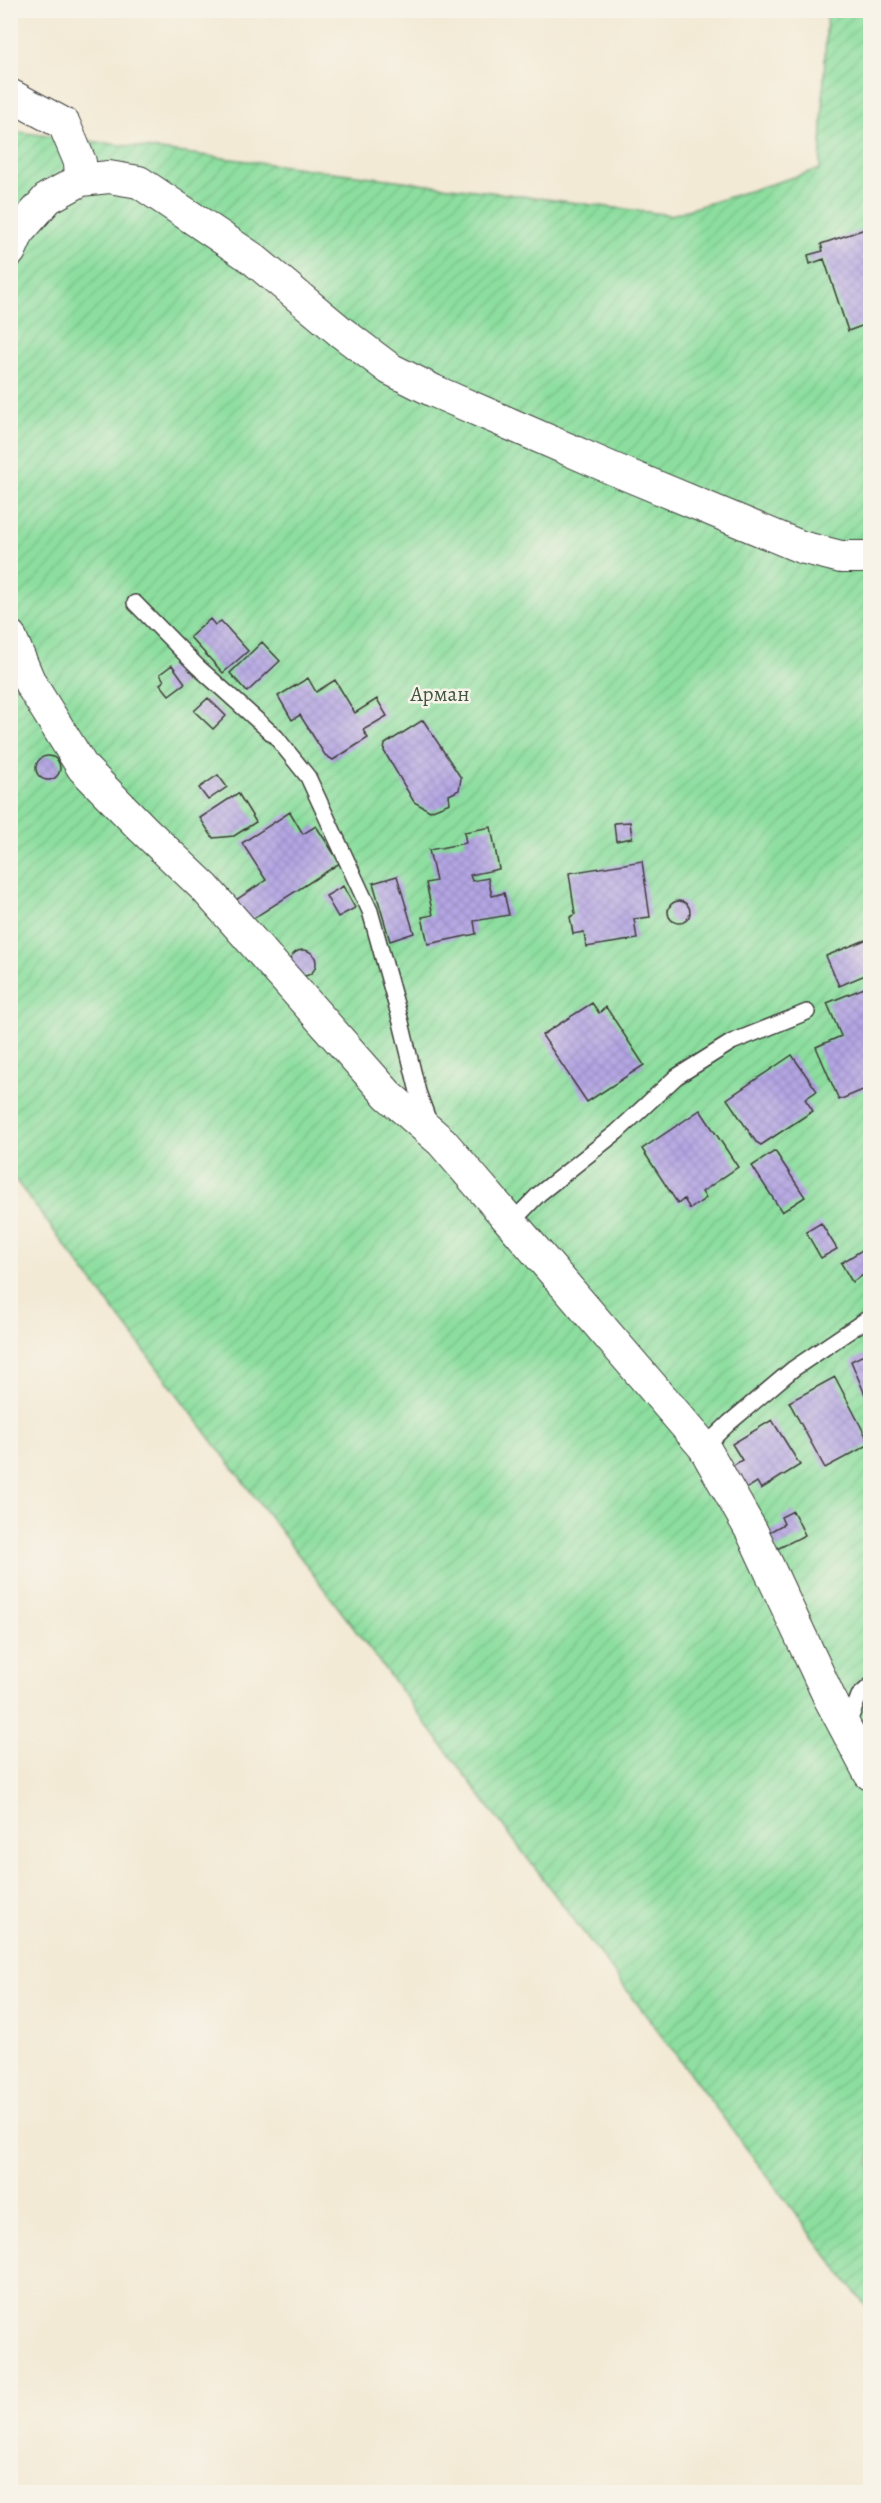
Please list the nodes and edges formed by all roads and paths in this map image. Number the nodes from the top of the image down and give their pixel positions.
1 (10, 95) edge
2 (81, 180) junction
3 (10, 251) edge
4 (870, 557) edge
5 (135, 603) dead end
6 (10, 636) edge
7 (807, 1012) dead end
8 (433, 1133) junction
9 (510, 1224) junction
10 (870, 1317) edge
11 (704, 1447) junction
12 (870, 1686) edge
13 (846, 1730) junction
14 (870, 1774) edge

1 - 2 street
2 - 3 street
2 - 4 street
5 - 8 lane
6 - 8 street
7 - 9 lane
8 - 9 street
9 - 11 street
10 - 11 lane
11 - 13 street
12 - 13 lane
13 - 14 street

